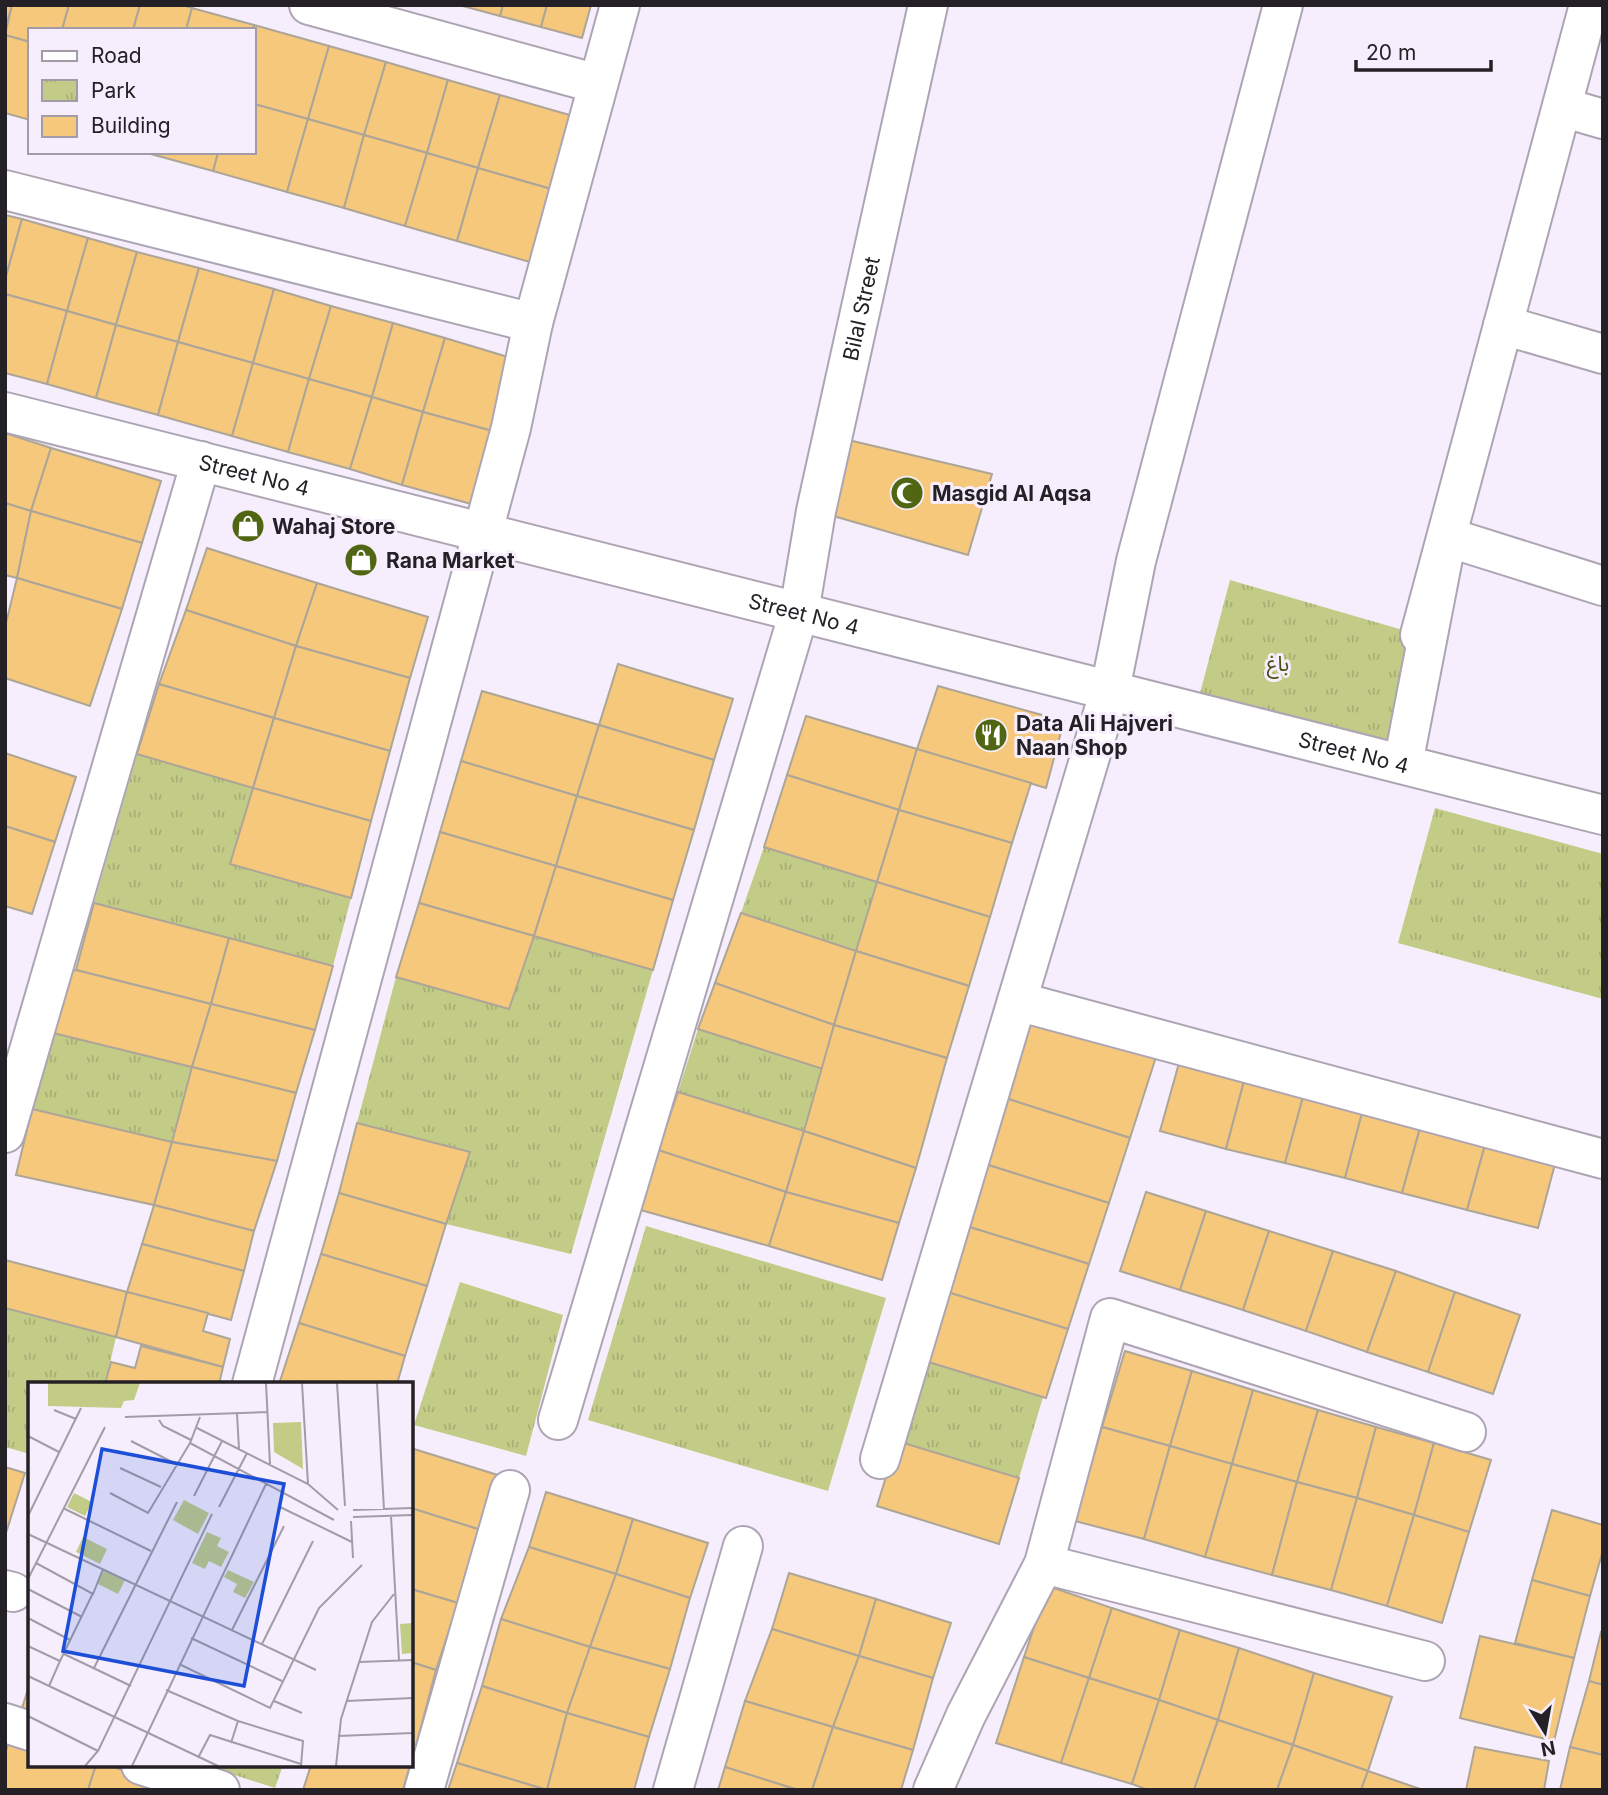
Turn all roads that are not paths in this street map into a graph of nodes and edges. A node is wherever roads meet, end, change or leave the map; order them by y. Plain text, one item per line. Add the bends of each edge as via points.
1 (309, 5) edge
2 (620, 5) edge
3 (928, 5) edge
4 (1283, 5) edge
5 (1589, 5) edge
6 (598, 84) junction
7 (1562, 107) junction
8 (1603, 119) edge
9 (5, 190) edge
10 (533, 323) junction
11 (1503, 325) junction
12 (1603, 354) edge
13 (5, 412) edge
14 (201, 461) junction
15 (482, 532) junction
16 (1447, 537) junction
17 (1603, 586) edge
18 (799, 612) junction
19 (1420, 635) dead end
20 (1110, 691) junction
21 (1404, 764) junction
22 (1603, 815) edge
23 (1017, 1002) junction
24 (5, 1133) edge
25 (1603, 1159) edge
26 (253, 1382) edge
27 (558, 1420) dead end
28 (1466, 1432) dead end
29 (880, 1459) dead end
30 (510, 1490) dead end
31 (743, 1546) dead end
32 (1044, 1564) junction
33 (1425, 1661) dead end
34 (5, 1723) edge
35 (28, 1730) edge
36 (149, 1767) edge
37 (942, 1788) edge
38 (220, 1790) edge
39 (424, 1790) edge
40 (673, 1790) edge

1 - 6 street
2 - 6 street
3 - 18 street, Bilal Street via 816,511
4 - 20 street via 1136,561
5 - 7 street
6 - 10 street
7 - 8 street
7 - 11 street
9 - 10 street
10 - 15 street via 511,428
11 - 12 street
11 - 16 street
13 - 14 street, Street No 4
14 - 15 street, Street No 4
14 - 24 street
15 - 18 street, Street No 4
15 - 26 street
16 - 17 street
16 - 19 street
16 - 21 street
18 - 20 street, Street No 4
18 - 27 street, Bilal Street
20 - 21 street, Street No 4
20 - 23 street
21 - 22 street, Street No 4
23 - 25 street
23 - 29 street
28 - 32 street via 1110,1318
30 - 39 street
31 - 40 street
32 - 33 street
32 - 37 street via 966,1715
34 - 35 street
36 - 38 street

